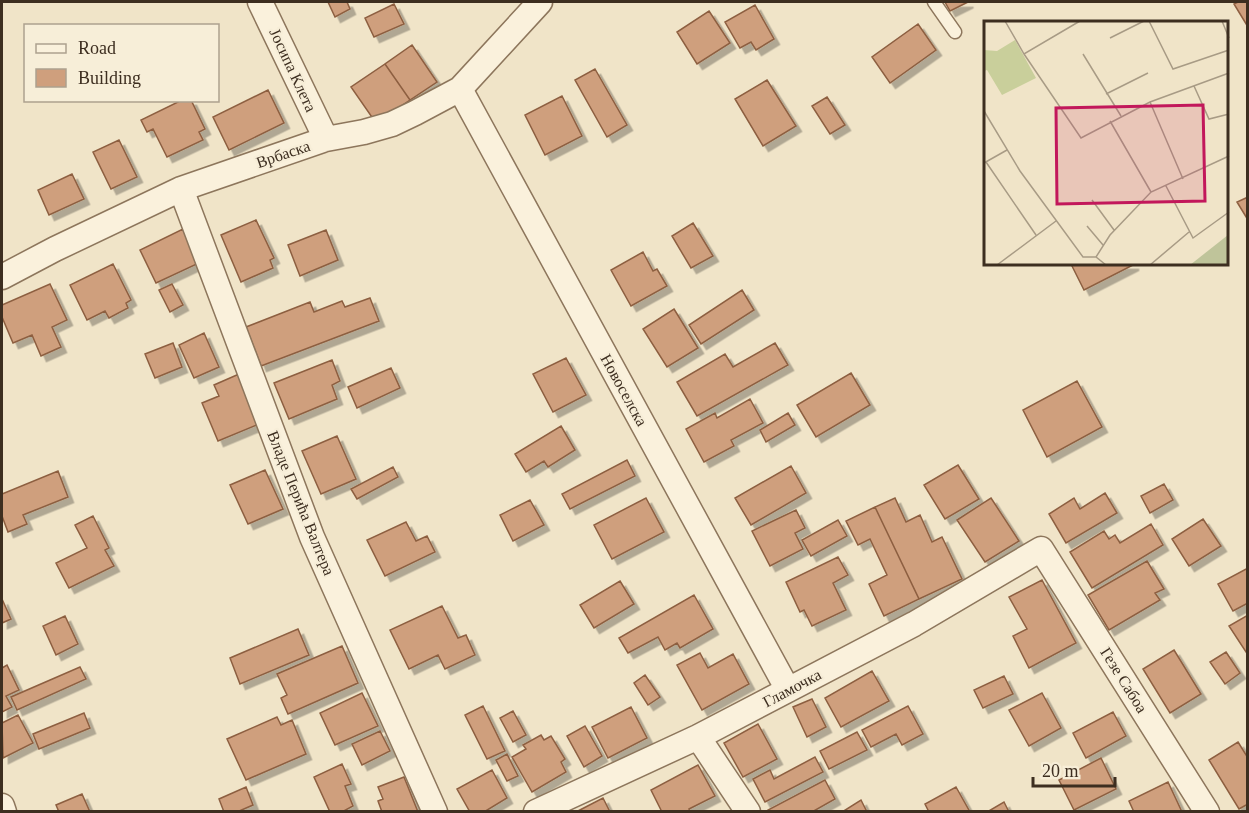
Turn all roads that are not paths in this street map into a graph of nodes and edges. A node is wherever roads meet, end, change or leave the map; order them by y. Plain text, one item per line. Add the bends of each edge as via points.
1 (260, 2) edge
2 (540, 2) edge
3 (934, 2) edge
4 (955, 32) dead end
5 (460, 89) junction
6 (326, 139) junction
7 (181, 189) junction
8 (2, 277) edge
9 (1041, 549) joint
10 (788, 690) junction
11 (698, 737) junction
12 (2, 806) edge
13 (4, 812) edge
14 (435, 812) edge
15 (536, 812) edge
16 (748, 812) edge
17 (1207, 812) edge

1 - 6 street, Јосипа Клета
2 - 5 street, Врбаска
3 - 4 lane
5 - 6 street, Врбаска via 392,124
5 - 10 street, Новоселска
6 - 7 street, Врбаска
7 - 8 street, Врбаска
7 - 14 street, Владе Перића Валтера via 312,537
9 - 10 street, Гламочка via 914,624
9 - 17 street, Гезе Сабоа
10 - 11 street, Гламочка
11 - 15 street, Гламочка
11 - 16 street
12 - 13 street

